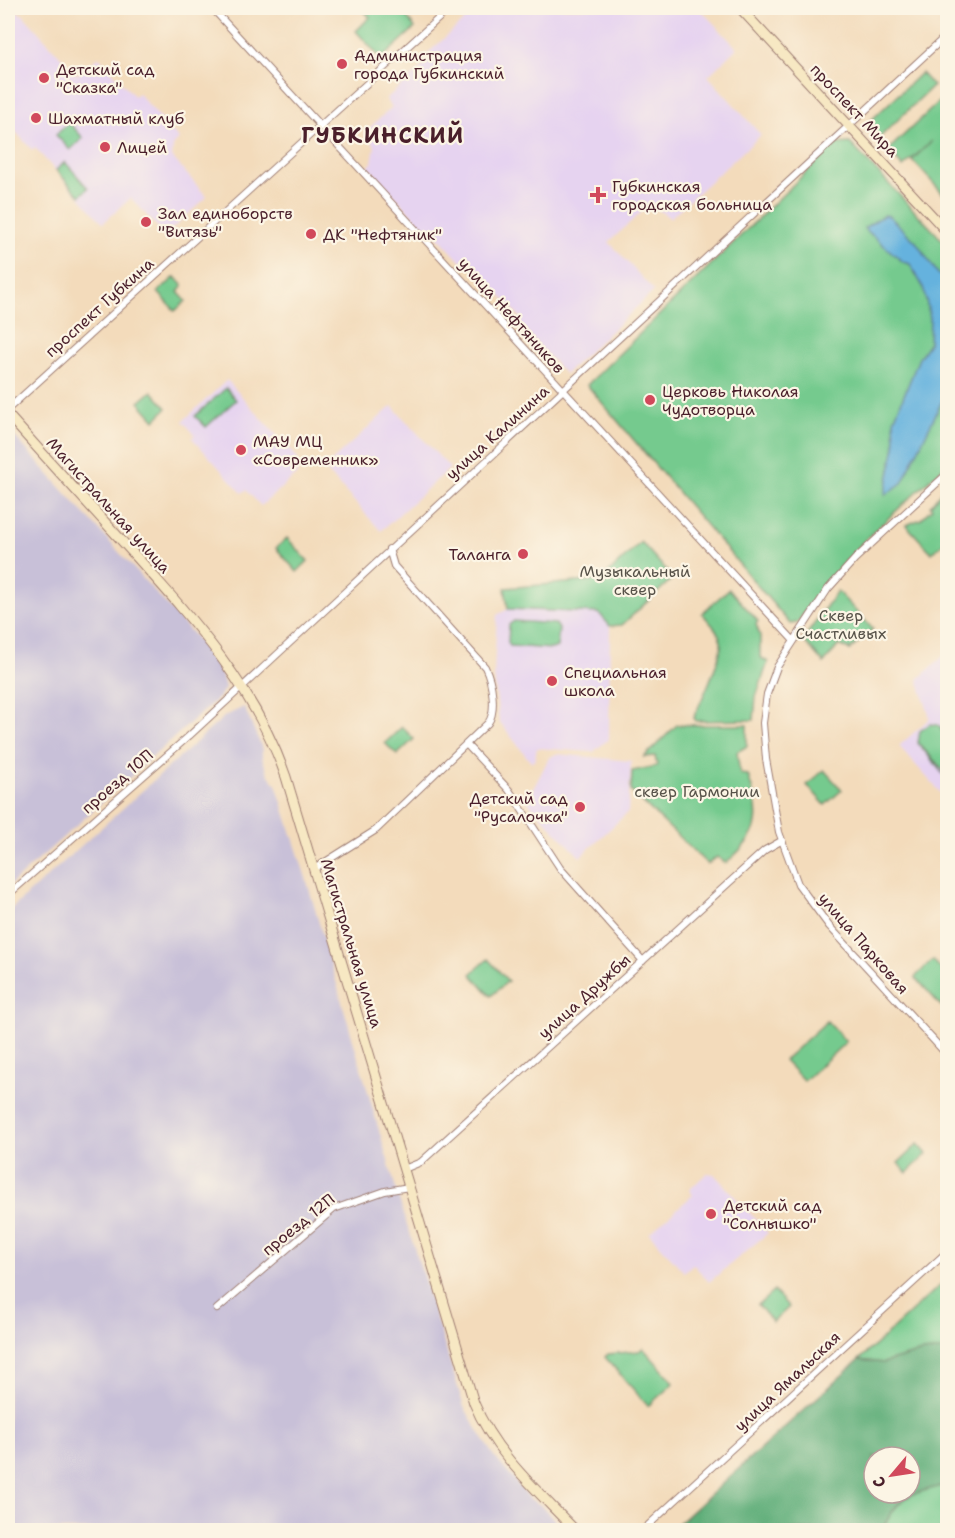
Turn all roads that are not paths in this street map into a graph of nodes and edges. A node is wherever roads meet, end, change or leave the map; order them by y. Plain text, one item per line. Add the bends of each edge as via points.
1 (212, 8) edge
2 (450, 8) edge
3 (740, 8) edge
4 (948, 34) edge
5 (320, 125) junction
6 (848, 125) junction
7 (948, 233) edge
8 (563, 391) junction
9 (8, 409) edge
10 (8, 415) edge
11 (948, 473) edge
12 (389, 549) junction
13 (793, 640) junction
14 (243, 686) junction
15 (466, 744) junction
16 (781, 841) junction
17 (314, 869) junction
18 (8, 895) edge
19 (643, 961) junction
20 (948, 1056) edge
21 (404, 1169) junction
22 (409, 1187) junction
23 (948, 1251) edge
24 (217, 1309) dead end
25 (575, 1530) edge
26 (643, 1530) edge

1 - 5 street, улица Нефтяников
2 - 5 street, проспект Губкина
3 - 6 main road, проспект Мира
4 - 6 street, улица Калинина
5 - 8 street, улица Нефтяников
5 - 9 street, проспект Губкина
6 - 7 main road, проспект Мира
6 - 8 street, улица Калинина
8 - 12 street, улица Калинина
8 - 13 street, улица Нефтяников
10 - 14 main road, Магистральная улица via 190,617
11 - 13 street, улица Парковая via 834,581
12 - 14 street, улица Калинина
12 - 15 street via 394,566 488,672 493,714
13 - 16 street, улица Парковая via 773,676 764,714 766,759
14 - 17 main road, Магистральная улица via 278,754
14 - 18 street, проезд 10П
15 - 17 street via 370,835
15 - 19 street via 514,797 560,868
16 - 19 street, улица Дружбы via 765,850
16 - 20 street, улица Парковая via 809,902
17 - 21 main road, Магистральная улица
19 - 21 street, улица Дружбы via 421,1162
21 - 22 main road, Магистральная улица
22 - 24 street, проезд 12П via 334,1209
22 - 25 main road, Магистральная улица via 480,1418 501,1450
23 - 26 street, улица Ямальская

